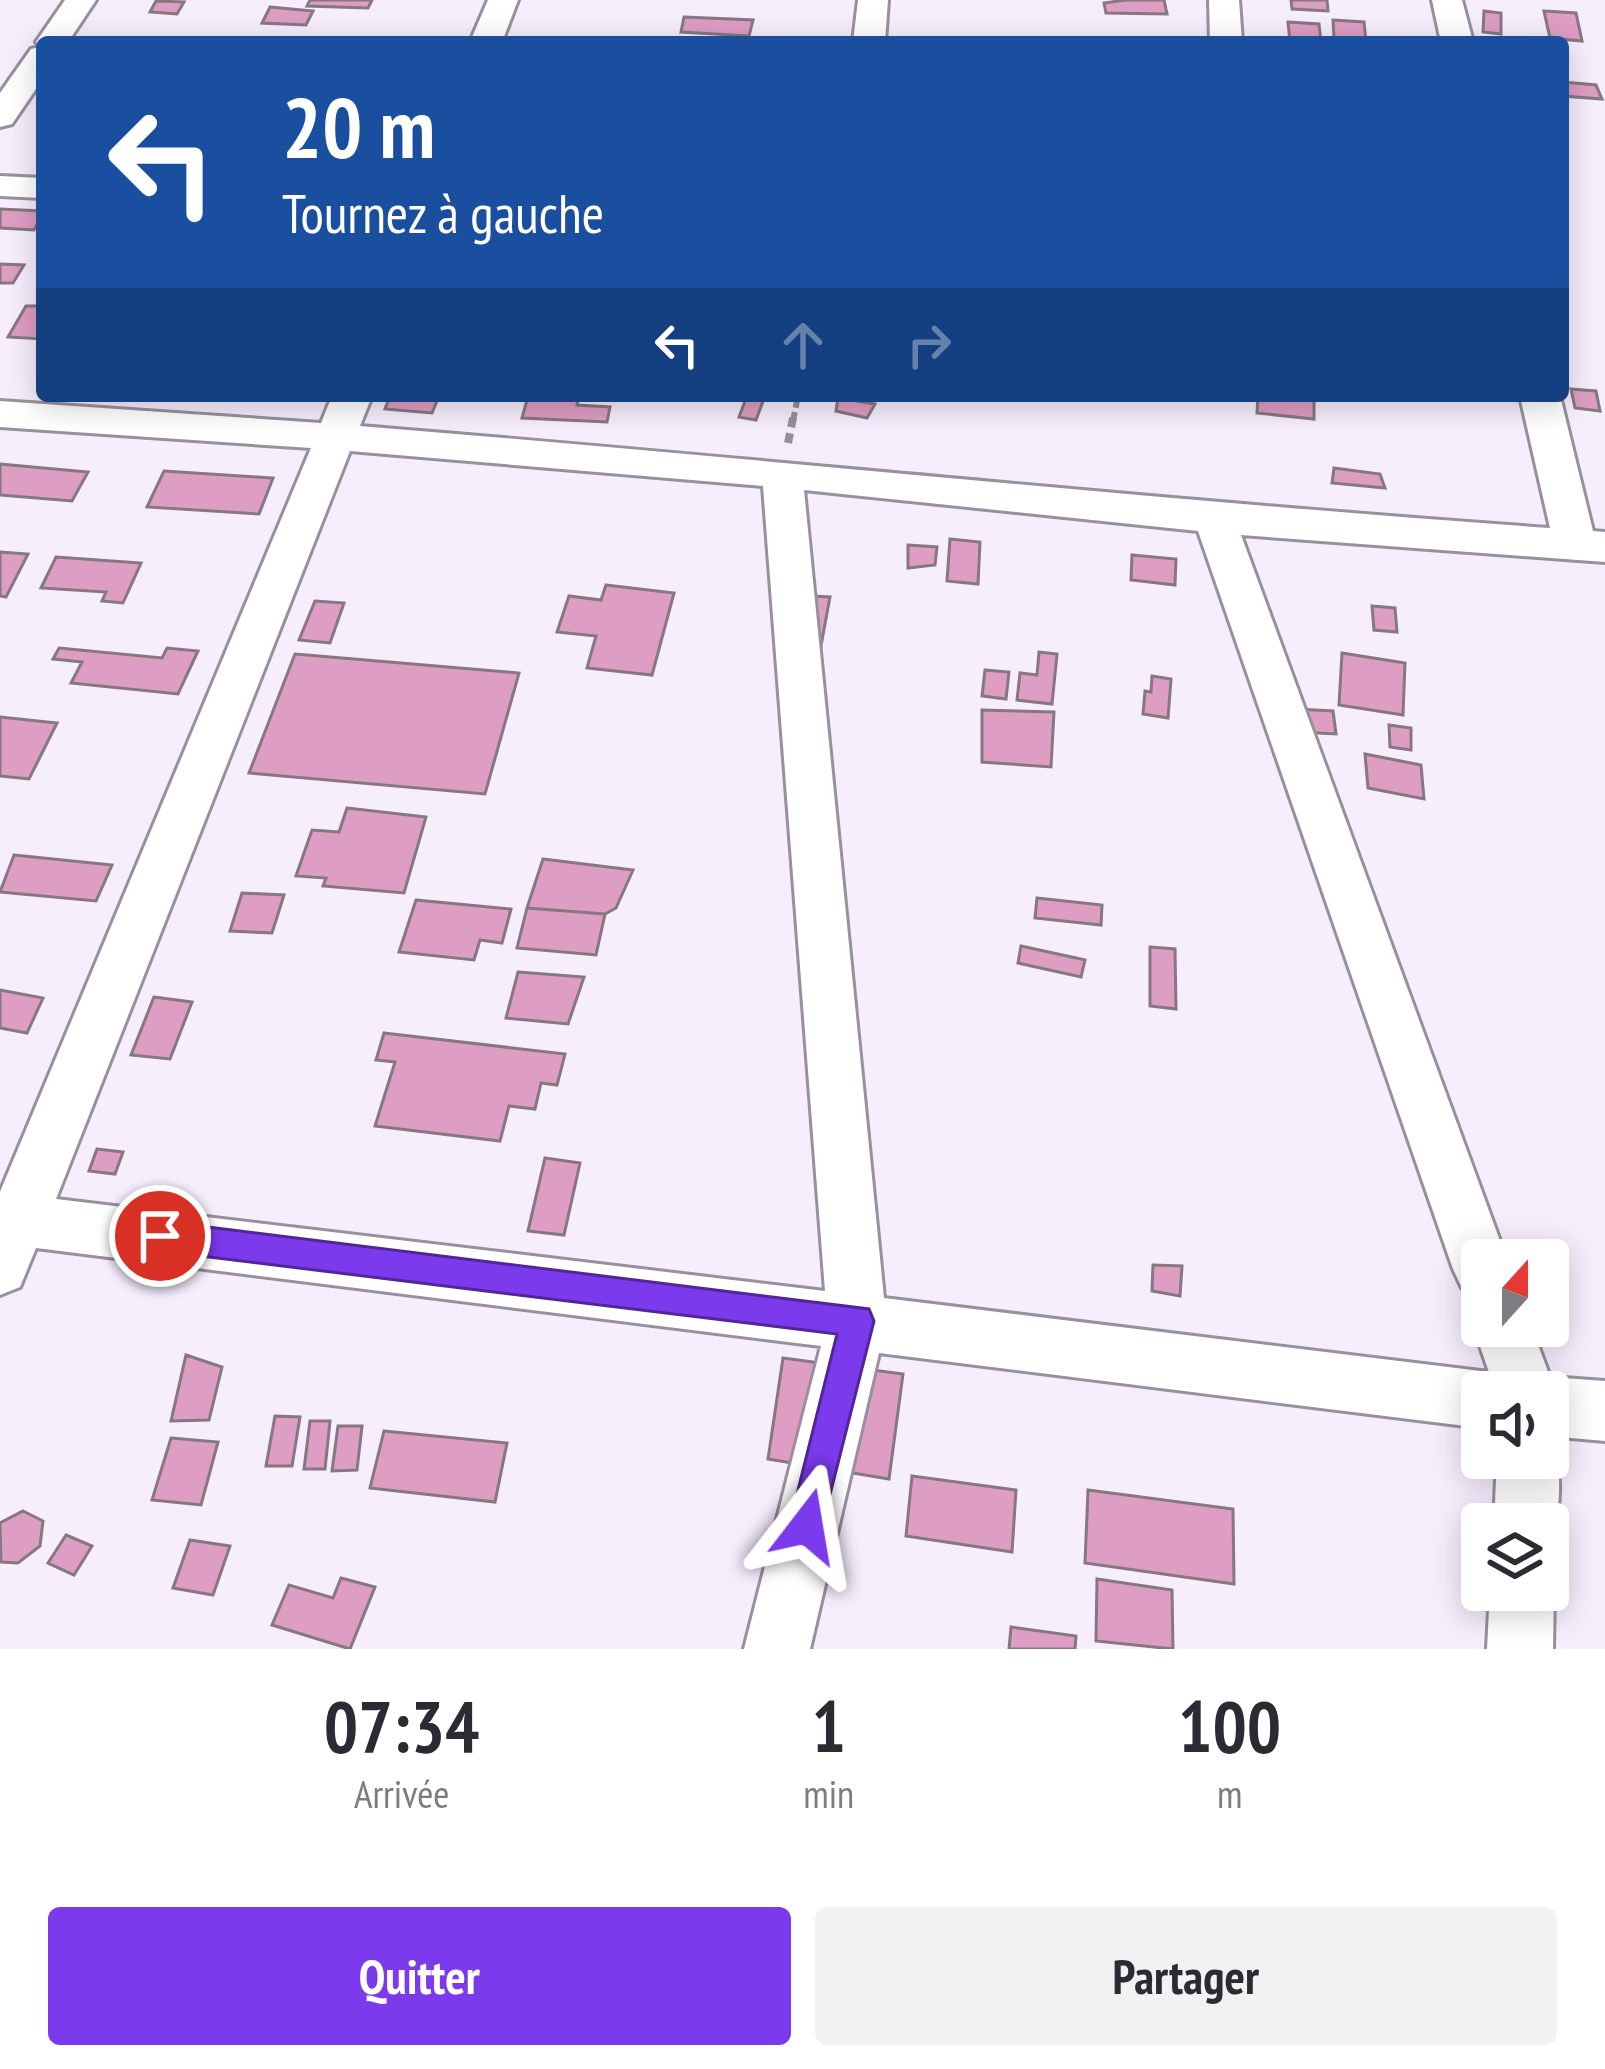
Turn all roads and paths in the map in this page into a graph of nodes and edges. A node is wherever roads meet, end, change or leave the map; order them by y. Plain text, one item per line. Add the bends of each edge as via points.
1 (81, 0) edge
2 (503, 0) edge
3 (873, 0) edge
4 (1224, 0) edge
5 (1447, 0) edge
6 (56, 36) edge
7 (488, 36) edge
8 (870, 36) edge
9 (1226, 36) edge
10 (1455, 36) edge
11 (36, 65) edge
12 (0, 117) edge
13 (0, 187) edge
14 (36, 188) edge
15 (797, 402) edge
16 (1542, 402) edge
17 (0, 414) edge
18 (345, 417) edge
19 (782, 474) junction
20 (1214, 519) junction
21 (1590, 546) edge
22 (7, 1235) edge
23 (1471, 1239) edge
24 (857, 1321) junction
25 (1461, 1396) edge
26 (1569, 1408) edge
27 (1605, 1411) edge
28 (1521, 1611) edge
29 (776, 1649) edge
30 (1520, 1649) edge

1 - 6 street
2 - 7 street
3 - 8 street
4 - 9 street
5 - 10 street
11 - 12 street
13 - 14 street
15 - 19 path
16 - 21 street
17 - 18 street
18 - 19 street
18 - 22 street
19 - 20 street
19 - 24 street
20 - 21 street
20 - 23 street
22 - 24 street
24 - 25 street
24 - 29 street
26 - 27 street
28 - 30 street

